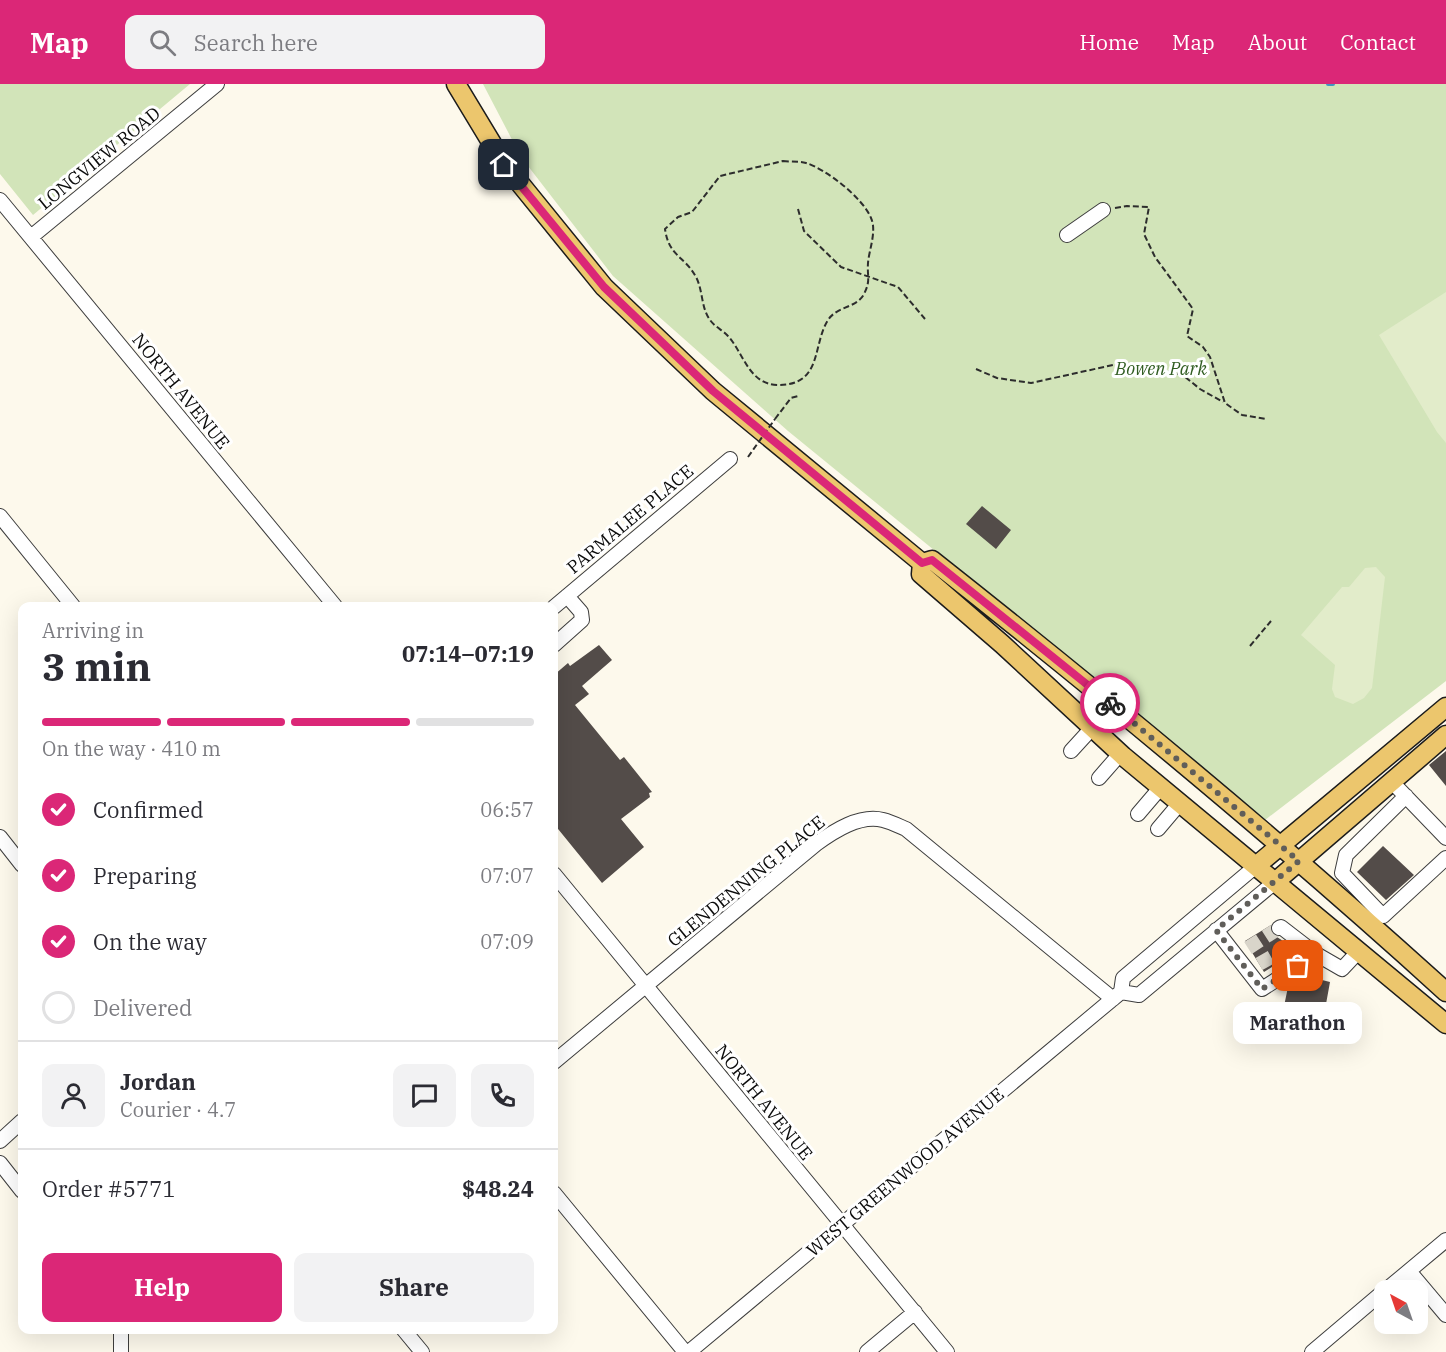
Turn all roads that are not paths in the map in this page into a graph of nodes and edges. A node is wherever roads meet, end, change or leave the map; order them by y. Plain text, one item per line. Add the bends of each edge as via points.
1 (217, 84) edge
2 (456, 84) edge
3 (0, 200) edge
4 (1103, 210) road end
5 (1067, 235) dead end
6 (31, 237) junction
7 (730, 459) dead end
8 (0, 516) edge
9 (922, 563) junction
10 (567, 596) junction
11 (70, 602) edge
12 (332, 602) edge
13 (558, 604) edge
14 (558, 641) edge
15 (1446, 707) edge
16 (1092, 728) junction
17 (1446, 735) edge
18 (1071, 751) dead end
19 (1120, 754) junction
20 (1099, 778) dead end
21 (1392, 782) junction
22 (1161, 787) junction
23 (1406, 796) junction
24 (1180, 803) junction
25 (1138, 814) dead end
26 (1349, 820) junction
27 (1158, 829) dead end
28 (1365, 836) junction
29 (0, 837) edge
30 (1446, 838) edge
31 (1281, 845) junction
32 (1446, 858) edge
33 (18, 860) edge
34 (1299, 861) junction
35 (1256, 866) junction
36 (558, 879) edge
37 (1275, 882) junction
38 (1359, 903) junction
39 (1279, 928) dead end
40 (1216, 930) junction
41 (1358, 952) junction
42 (1316, 954) junction
43 (645, 986) junction
44 (1446, 992) edge
45 (1117, 995) junction
46 (1446, 1024) edge
47 (558, 1059) edge
48 (18, 1124) edge
49 (0, 1140) edge
50 (0, 1163) edge
51 (18, 1186) edge
52 (558, 1198) edge
53 (842, 1225) junction
54 (1446, 1240) edge
55 (1409, 1271) junction
56 (1398, 1280) edge
57 (1374, 1300) edge
58 (915, 1312) junction
59 (1446, 1315) edge
60 (121, 1334) edge
61 (407, 1334) edge
62 (121, 1352) edge
63 (422, 1352) edge
64 (687, 1352) edge
65 (867, 1352) edge
66 (947, 1352) edge
67 (1312, 1352) edge

1 - 6 street, LONGVIEW ROAD
2 - 9 main road via 504,165 604,287 713,391
3 - 6 street, NORTH AVENUE
4 - 5 street
6 - 12 street, NORTH AVENUE
7 - 10 street, PARMALEE PLACE
8 - 11 street
9 - 16 main road via 921,574
9 - 31 main road via 932,560
10 - 13 street, PARMALEE PLACE
10 - 14 street via 581,612 582,620
15 - 31 main road
16 - 18 street
16 - 19 main road
17 - 21 main road
19 - 20 street
19 - 22 main road
21 - 23 street
21 - 26 main road
22 - 24 main road
22 - 25 street
23 - 28 street
23 - 30 street
24 - 27 street
24 - 35 main road
26 - 28 street
26 - 34 main road
28 - 38 street via 1346,855 1342,873
29 - 33 street
31 - 34 main road
31 - 35 main road
32 - 38 street via 1383,916
34 - 37 main road
34 - 38 main road
35 - 37 main road
35 - 45 street, WEST GREENWOOD AVENUE via 1123,978
36 - 43 street, NORTH AVENUE
37 - 40 street
37 - 41 main road
38 - 44 main road
39 - 42 street via 1295,943
40 - 42 street via 1243,952 1262,989
40 - 45 street via 1139,995
41 - 42 street via 1342,969
41 - 46 main road
43 - 45 street, GLENDENNING PLACE via 837,829 882,819 906,829
43 - 47 street, GLENDENNING PLACE
43 - 53 street, NORTH AVENUE
45 - 53 street, WEST GREENWOOD AVENUE
48 - 49 street
50 - 51 street
52 - 64 street
53 - 58 street, NORTH AVENUE
53 - 64 street, WEST GREENWOOD AVENUE
54 - 55 street
55 - 56 street
55 - 59 street
57 - 67 street
58 - 65 street
58 - 66 street, NORTH AVENUE
60 - 62 street
61 - 63 street

